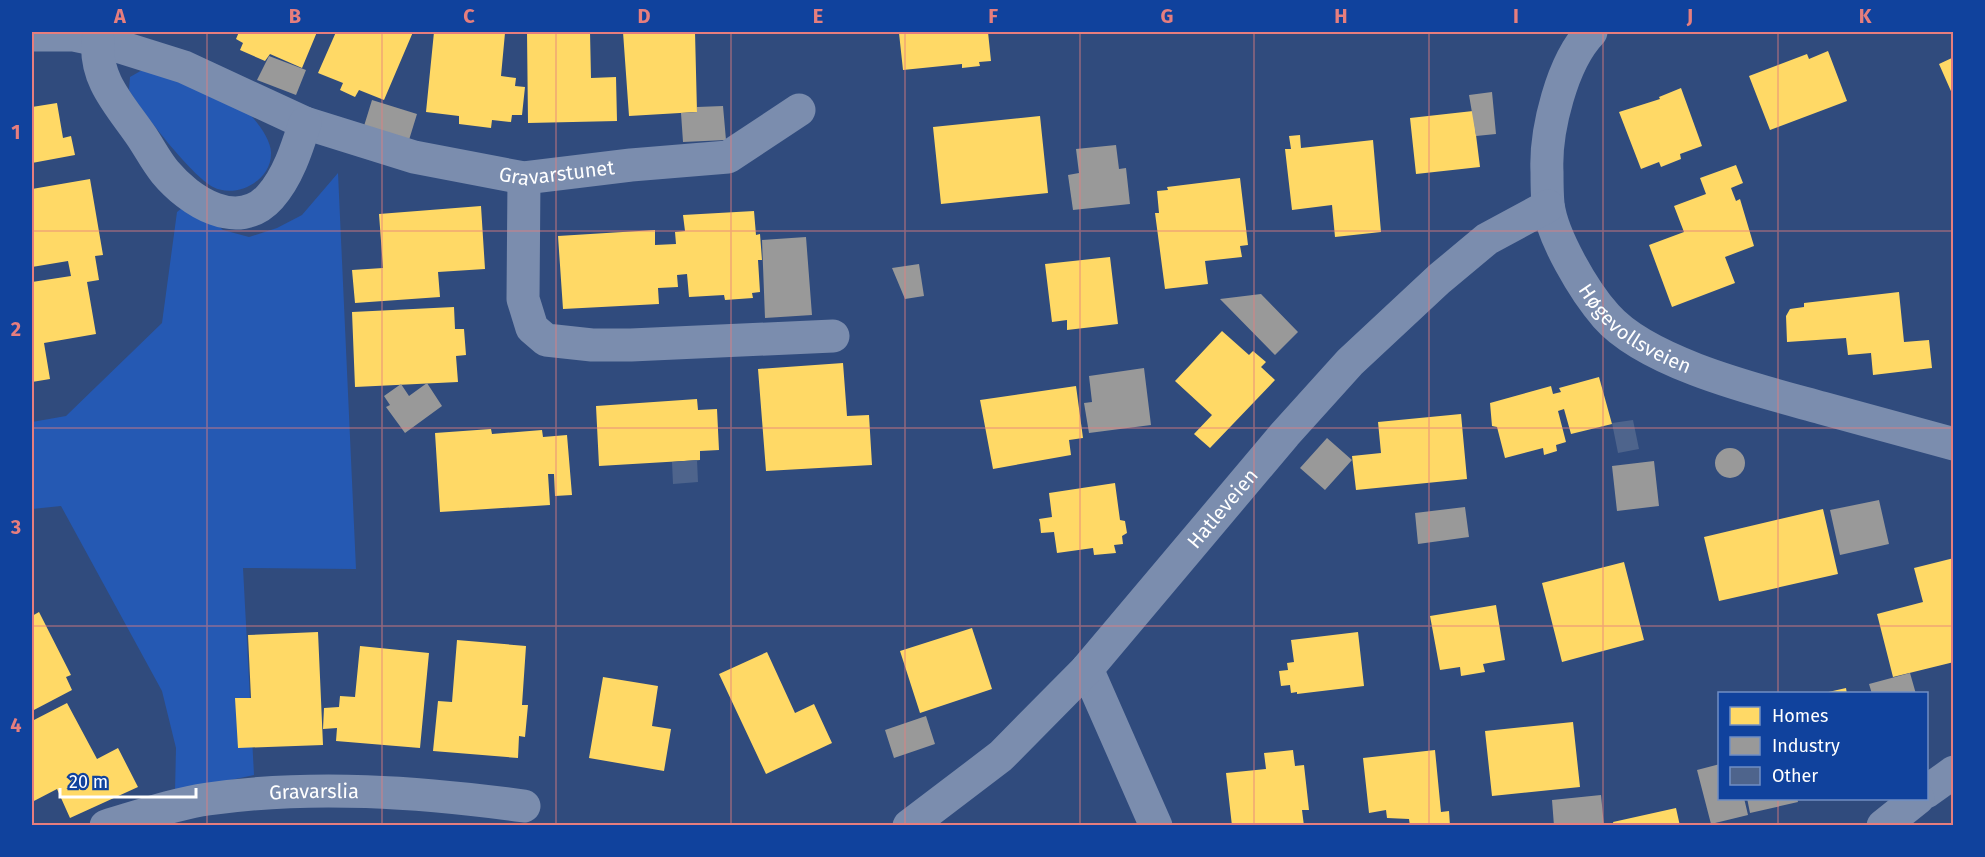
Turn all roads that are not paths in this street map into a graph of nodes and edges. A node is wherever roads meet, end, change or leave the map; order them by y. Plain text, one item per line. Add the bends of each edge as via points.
1 (1591, 32) edge
2 (32, 35) edge
3 (98, 40) junction
4 (799, 110) dead end
5 (305, 123) junction
6 (524, 178) junction
7 (1548, 206) junction
8 (833, 336) dead end
9 (1953, 444) edge
10 (1087, 669) junction
11 (1953, 772) edge
12 (1928, 791) edge
13 (1915, 800) edge
14 (524, 806) dead end
15 (106, 825) edge
16 (909, 825) edge
17 (1156, 825) edge
18 (1882, 825) edge

1 - 7 street, Høgevollsveien via 1562,81 1546,147
2 - 3 street, Gravarstunet via 74,35
3 - 5 street, Gravarstunet via 184,67
3 - 5 street via 96,60 110,92 165,172 187,195 201,203 239,214 258,208 271,197 284,175
4 - 6 street, Gravarstunet via 728,157
5 - 6 street, Gravarstunet via 414,157
6 - 8 street via 523,299 532,328 546,340 631,345
7 - 9 street, Høgevollsveien via 1579,279 1607,317 1639,342 1688,367 1758,390
7 - 10 street, Hatleveien via 1487,239 1350,362
10 - 16 street, Hatleveien via 1001,756
10 - 17 street
11 - 12 street
13 - 18 street
14 - 15 street, Gravarslia via 394,794 296,792 207,799

